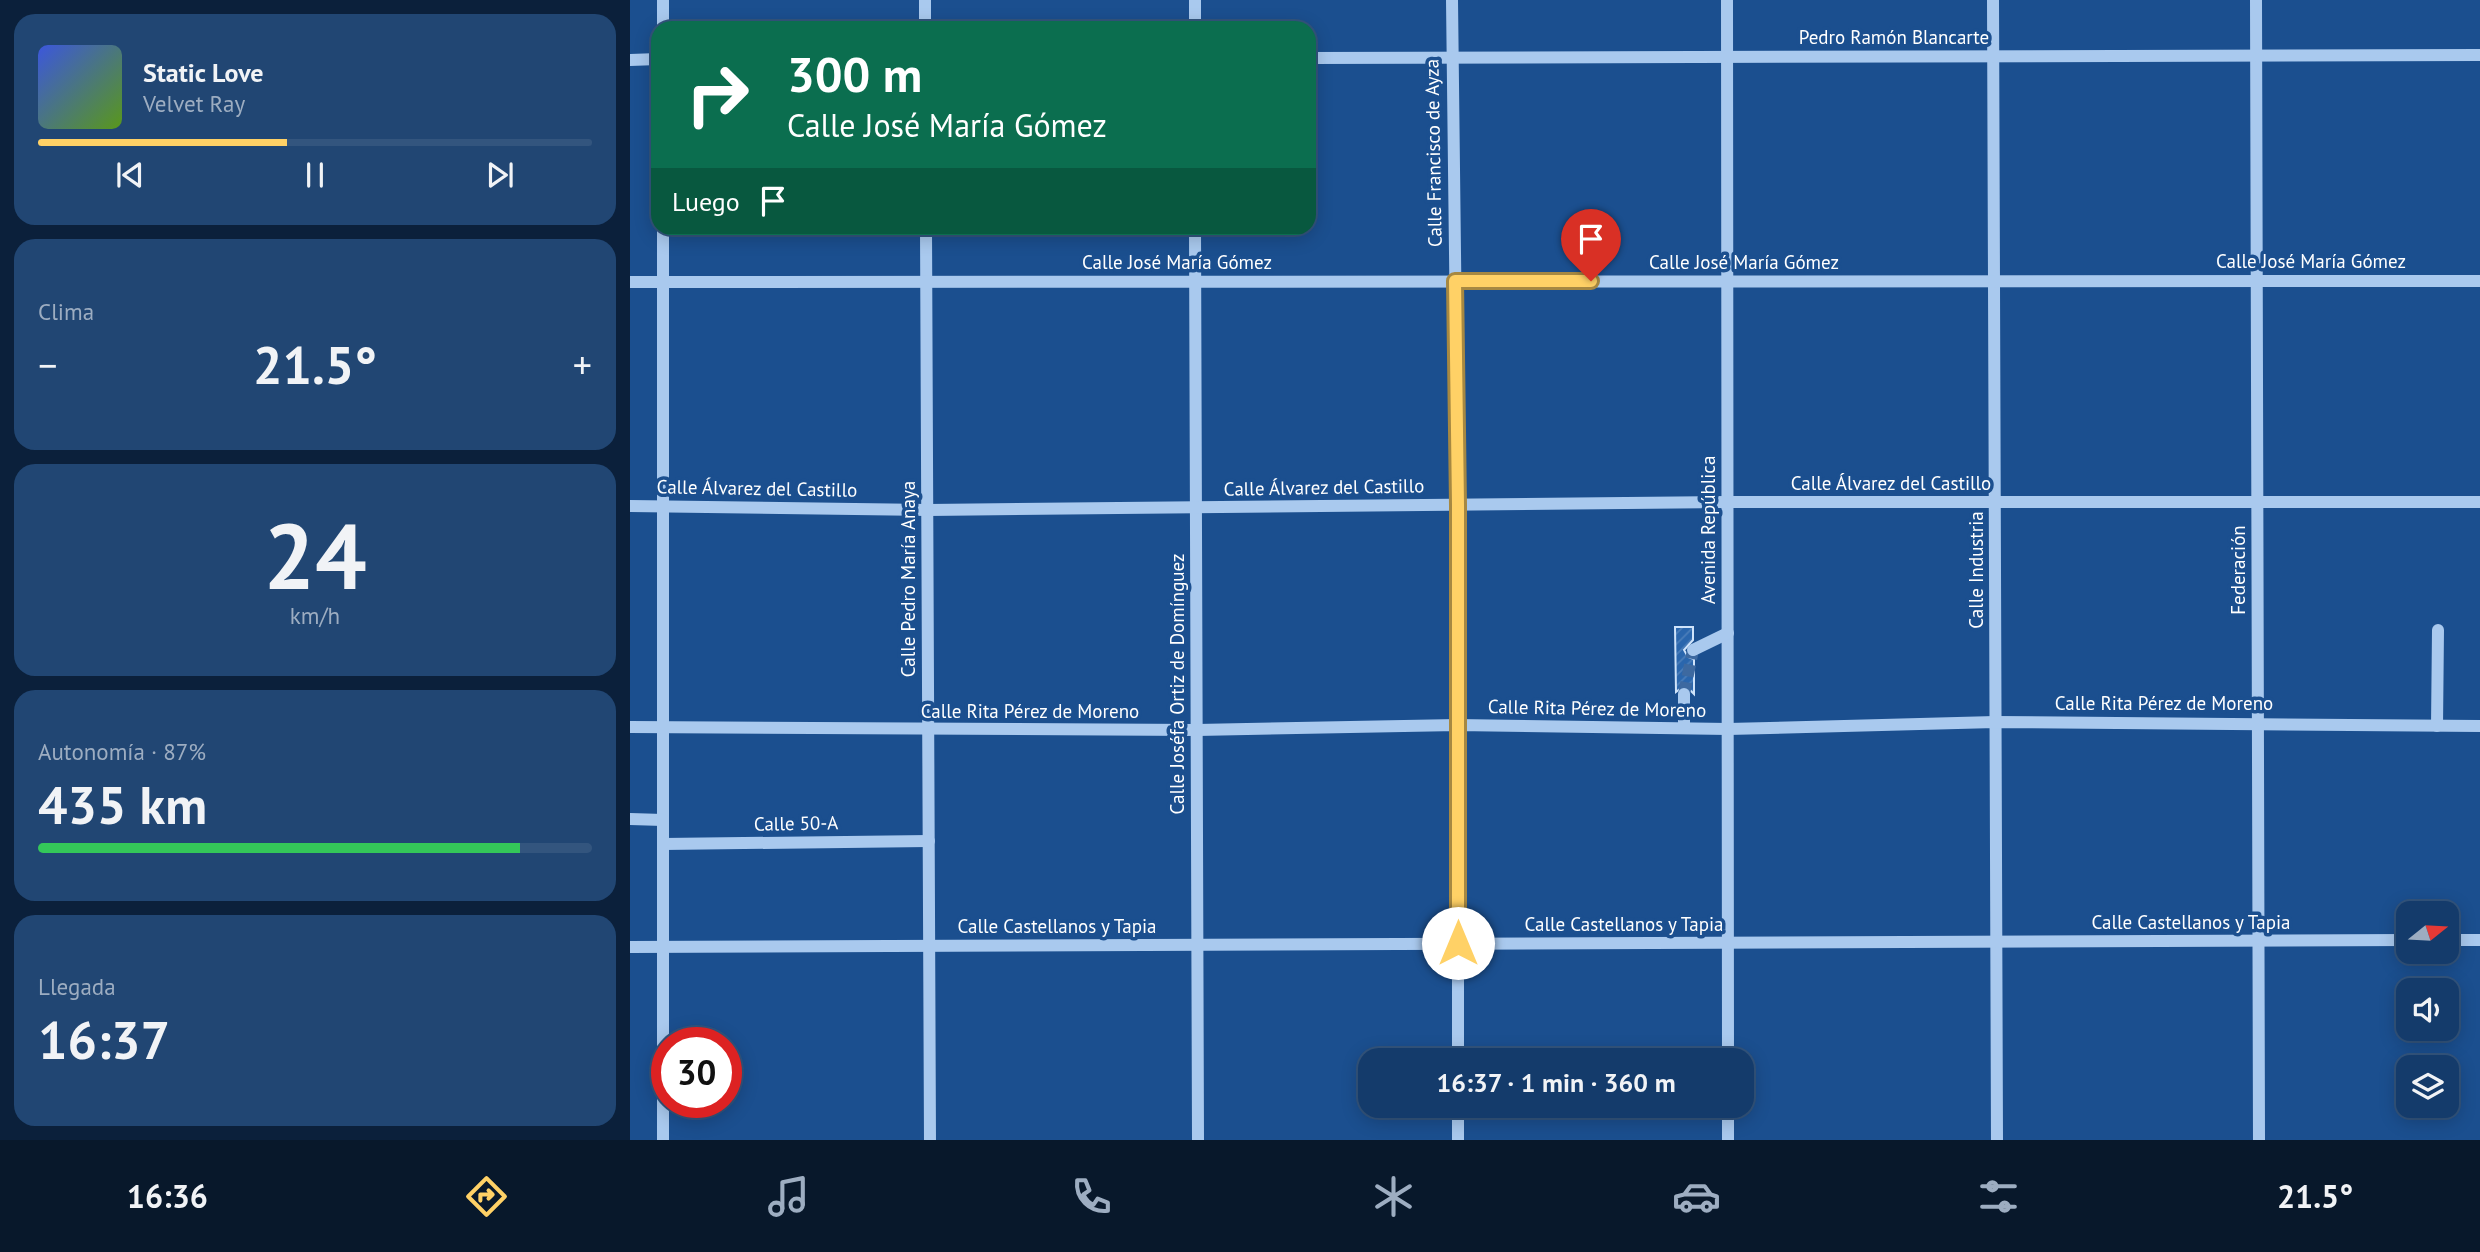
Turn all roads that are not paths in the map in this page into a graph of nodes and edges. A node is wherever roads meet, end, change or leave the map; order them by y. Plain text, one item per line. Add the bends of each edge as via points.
1 (663, 0) edge
2 (925, 0) edge
3 (1195, 0) edge
4 (1452, 0) edge
5 (1727, 0) edge
6 (1993, 0) edge
7 (2256, 0) edge
8 (663, 21) edge
9 (925, 21) edge
10 (1195, 21) edge
11 (2480, 55) edge
12 (1993, 56) junction
13 (2256, 56) junction
14 (1451, 57) junction
15 (1727, 57) junction
16 (1316, 58) edge
17 (651, 59) edge
18 (630, 60) edge
19 (663, 235) edge
20 (926, 235) edge
21 (1195, 235) edge
22 (2256, 280) junction
23 (926, 281) junction
24 (1195, 281) junction
25 (1455, 281) junction
26 (1727, 281) junction
27 (1994, 281) junction
28 (2480, 281) edge
29 (630, 282) edge
30 (663, 282) junction
31 (1727, 502) junction
32 (1995, 502) junction
33 (2480, 502) edge
34 (2257, 503) junction
35 (663, 505) junction
36 (1458, 505) junction
37 (630, 506) edge
38 (1196, 509) junction
39 (928, 510) junction
40 (2438, 630) dead end
41 (1728, 633) junction
42 (1693, 650) dead end
43 (1684, 694) tunnel mouth
44 (1995, 722) junction
45 (2258, 723) junction
46 (1457, 725) junction
47 (663, 726) junction
48 (2437, 726) junction
49 (2480, 726) edge
50 (630, 727) edge
51 (1684, 728) junction
52 (1728, 729) junction
53 (928, 730) junction
54 (1197, 730) junction
55 (630, 819) edge
56 (663, 820) junction
57 (929, 841) junction
58 (663, 844) junction
59 (2396, 940) edge
60 (2459, 940) edge
61 (2480, 940) edge
62 (2259, 941) junction
63 (1996, 942) junction
64 (1458, 943) junction
65 (1728, 943) junction
66 (1197, 944) junction
67 (929, 945) junction
68 (663, 946) junction
69 (630, 947) edge
70 (1458, 1048) edge
71 (1728, 1048) edge
72 (1458, 1118) edge
73 (1728, 1118) edge
74 (663, 1140) edge
75 (930, 1140) edge
76 (1198, 1140) edge
77 (1458, 1140) edge
78 (1728, 1140) edge
79 (1997, 1140) edge
80 (2259, 1140) edge

1 - 8 street
2 - 9 street
3 - 10 street
4 - 14 street, Calle Francisco de Ayza
5 - 15 street, Avenida República
6 - 12 street, Calle Industria
7 - 13 street, Federación
11 - 13 street, Pedro Ramón Blancarte
12 - 13 street, Pedro Ramón Blancarte
12 - 15 street, Pedro Ramón Blancarte
12 - 27 street, Calle Industria
13 - 22 street, Federación
14 - 15 street, Pedro Ramón Blancarte
14 - 16 street, Pedro Ramón Blancarte
14 - 25 street, Calle Francisco de Ayza
15 - 26 street, Avenida República
17 - 18 street
19 - 30 street
20 - 23 street, Calle Pedro María Anaya
21 - 24 street, Calle Joséfa Ortiz de Domínguez
22 - 27 street, Calle José María Gómez
22 - 28 street, Calle José María Gómez
22 - 34 street, Federación
23 - 24 street, Calle José María Gómez
23 - 30 street, Calle José María Gómez
23 - 39 street, Calle Pedro María Anaya
24 - 25 street, Calle José María Gómez
24 - 38 street, Calle Joséfa Ortiz de Domínguez
25 - 26 street, Calle José María Gómez
25 - 36 street, Calle Francisco de Ayza
26 - 27 street, Calle José María Gómez
26 - 31 street, Avenida República
27 - 32 street, Calle Industria
29 - 30 street, Calle José María Gómez
30 - 35 street
31 - 32 street, Calle Álvarez del Castillo
31 - 36 street, Calle Álvarez del Castillo
31 - 41 street, Avenida República
32 - 34 street, Calle Álvarez del Castillo
32 - 44 street, Calle Industria
33 - 34 street, Calle Álvarez del Castillo
34 - 45 street, Federación
35 - 37 street, Calle Álvarez del Castillo
35 - 39 street, Calle Álvarez del Castillo
35 - 47 street
36 - 38 street, Calle Álvarez del Castillo
36 - 46 street, Calle Francisco de Ayza
38 - 39 street, Calle Álvarez del Castillo
38 - 54 street, Calle Joséfa Ortiz de Domínguez
39 - 53 street, Calle Pedro María Anaya
40 - 48 street
41 - 42 street
41 - 52 street, Avenida República
43 - 51 street
44 - 45 street, Calle Rita Pérez de Moreno
44 - 52 street, Calle Rita Pérez de Moreno
44 - 63 street, Calle Industria
45 - 48 street, Calle Rita Pérez de Moreno
45 - 62 street, Federación
46 - 51 street, Calle Rita Pérez de Moreno
46 - 54 street, Calle Rita Pérez de Moreno
46 - 64 street, Calle Francisco de Ayza
47 - 50 street, Calle Rita Pérez de Moreno
47 - 53 street, Calle Rita Pérez de Moreno
47 - 56 street
48 - 49 street, Calle Rita Pérez de Moreno
51 - 52 street, Calle Rita Pérez de Moreno
52 - 65 street, Avenida República
53 - 54 street, Calle Rita Pérez de Moreno
53 - 57 street, Calle Pedro María Anaya
54 - 66 street, Calle Joséfa Ortiz de Domínguez
55 - 56 street
56 - 58 street
57 - 58 street, Calle 50-A
57 - 67 street, Calle Pedro María Anaya
58 - 68 street
59 - 62 street, Calle Castellanos y Tapia
60 - 61 street
62 - 63 street, Calle Castellanos y Tapia
62 - 80 street, Federación
63 - 65 street, Calle Castellanos y Tapia
63 - 79 street, Calle Industria
64 - 65 street, Calle Castellanos y Tapia
64 - 66 street, Calle Castellanos y Tapia
64 - 70 street, Calle Francisco de Ayza
65 - 71 street, Avenida República
66 - 67 street, Calle Castellanos y Tapia
66 - 76 street, Calle Joséfa Ortiz de Domínguez
67 - 68 street, Calle Castellanos y Tapia
67 - 75 street, Calle Pedro María Anaya
68 - 69 street, Calle Castellanos y Tapia
68 - 74 street
72 - 77 street
73 - 78 street

